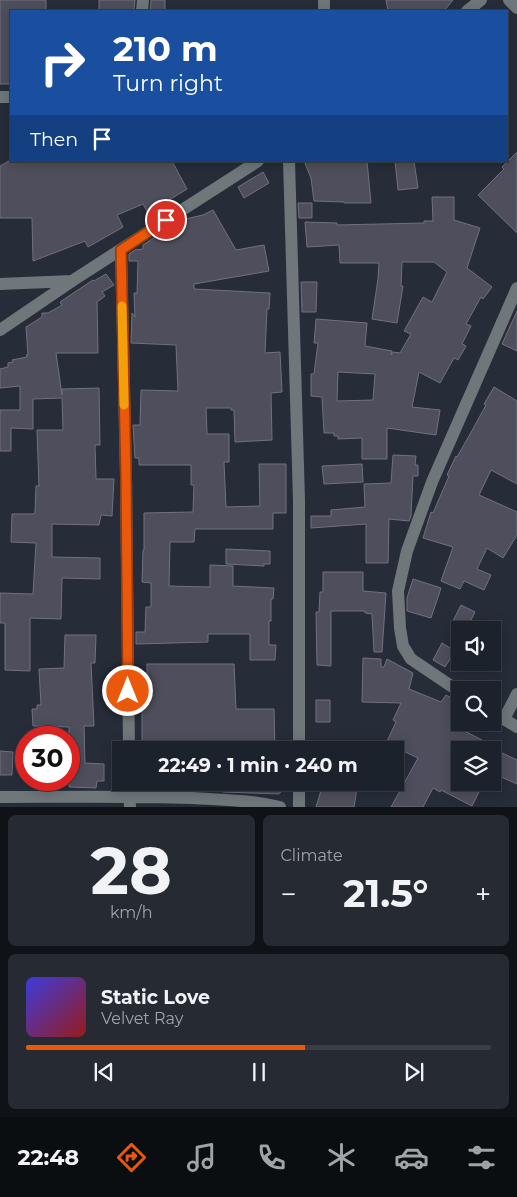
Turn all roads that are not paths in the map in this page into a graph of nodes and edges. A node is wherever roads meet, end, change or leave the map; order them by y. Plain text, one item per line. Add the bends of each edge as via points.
1 (481, 0) edge
2 (509, 0) edge
3 (517, 8) edge
4 (468, 10) edge
5 (256, 162) edge
6 (289, 162) edge
7 (121, 250) junction
8 (72, 281) junction
9 (0, 284) edge
10 (517, 288) edge
11 (0, 330) edge
12 (451, 686) edge
13 (517, 694) edge
14 (501, 717) edge
15 (504, 719) junction
16 (517, 727) edge
17 (129, 741) edge
18 (299, 741) edge
19 (299, 791) edge
20 (0, 797) edge
21 (130, 802) edge
22 (280, 807) edge
23 (299, 807) edge

1 - 4 street
2 - 3 street
5 - 7 street
6 - 18 street via 300,500
7 - 8 street
7 - 17 street
8 - 9 street
8 - 11 street
10 - 12 street via 429,491 407,551 398,591 403,646 410,659
13 - 15 street
14 - 15 street
15 - 16 street
19 - 23 street
20 - 21 street
21 - 22 street via 230,800

